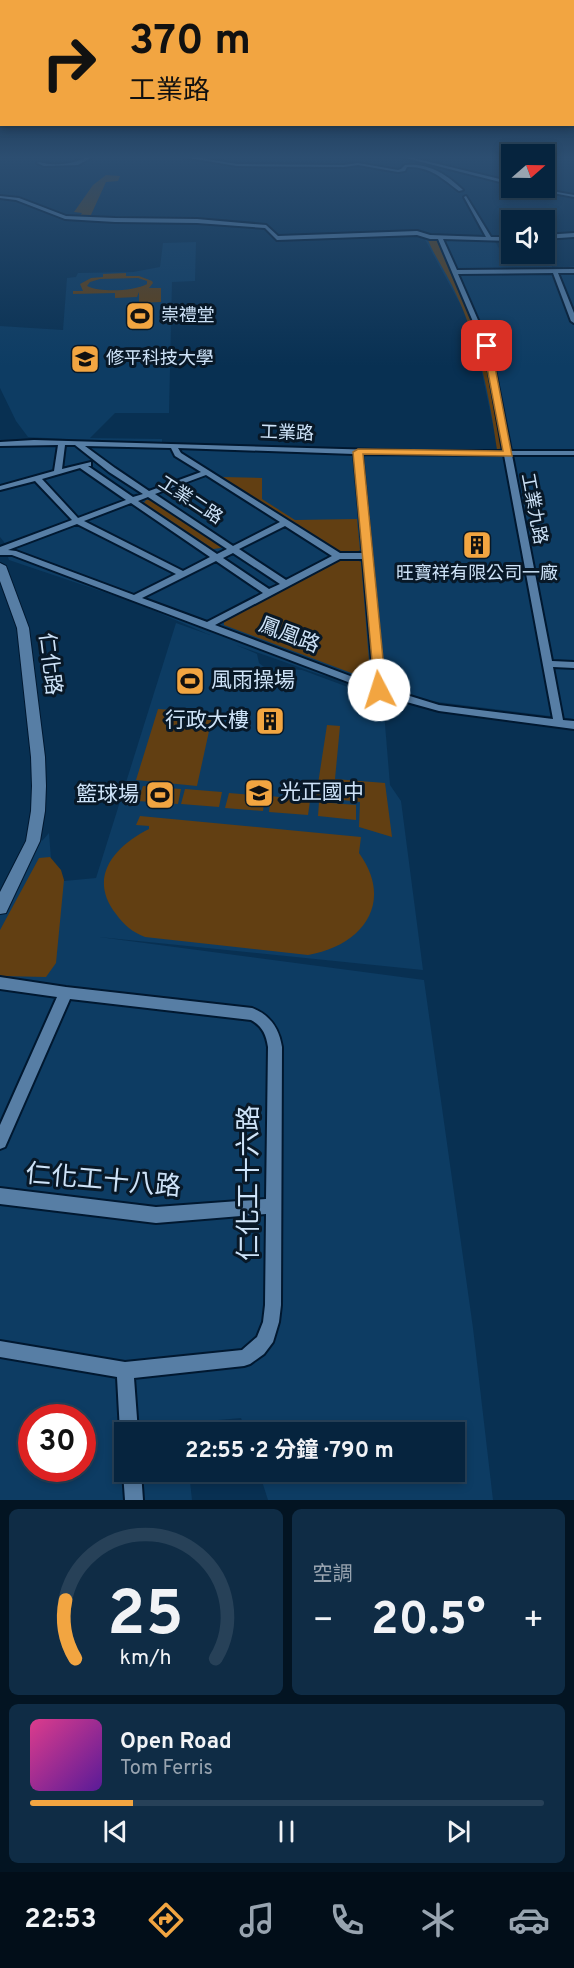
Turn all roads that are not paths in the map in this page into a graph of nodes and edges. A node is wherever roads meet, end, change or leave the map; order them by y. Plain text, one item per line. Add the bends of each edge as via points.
1 (254, 226) edge
2 (483, 226) edge
3 (574, 235) edge
4 (555, 236) edge
5 (440, 237) junction
6 (490, 238) junction
7 (501, 238) edge
8 (456, 272) junction
9 (555, 272) junction
10 (574, 272) edge
11 (574, 321) edge
12 (62, 443) junction
13 (0, 444) edge
14 (78, 444) junction
15 (173, 446) junction
16 (358, 452) junction
17 (574, 453) edge
18 (509, 454) junction
19 (99, 461) junction
20 (82, 466) junction
21 (58, 472) junction
22 (207, 472) junction
23 (37, 478) junction
24 (0, 488) edge
25 (149, 494) junction
26 (132, 500) junction
27 (77, 520) junction
28 (285, 523) junction
29 (233, 549) junction
30 (0, 551) edge
31 (338, 556) junction
32 (367, 556) junction
33 (216, 557) junction
34 (0, 566) edge
35 (183, 574) junction
36 (285, 584) junction
37 (269, 593) junction
38 (135, 598) junction
39 (209, 625) junction
40 (548, 664) junction
41 (574, 665) edge
42 (379, 690) junction
43 (559, 724) junction
44 (574, 725) edge
45 (0, 908) edge
46 (0, 983) edge
47 (66, 993) junction
48 (0, 1142) edge
49 (0, 1196) edge
50 (273, 1206) junction
51 (0, 1349) edge
52 (125, 1370) junction
53 (128, 1422) edge
54 (133, 1482) edge
55 (134, 1500) edge

1 - 5 street via 266,227 277,238 417,233
2 - 6 street
3 - 4 street
5 - 6 street
5 - 8 street, 工業九路
6 - 7 street
8 - 9 street
8 - 18 street, 工業九路 via 487,346
9 - 10 street
9 - 11 street
12 - 13 street, 工業路
12 - 14 street, 工業路
12 - 21 street
14 - 15 street, 工業路
14 - 19 street, 工業二路
15 - 16 street, 工業路
15 - 22 street via 178,454
16 - 18 street, 工業路
16 - 32 street
17 - 18 street, 工業路
18 - 40 street, 工業九路
19 - 20 street
19 - 25 street, 工業二路
20 - 21 street
20 - 26 street, 工業二路
21 - 23 street
22 - 25 street
22 - 28 street
23 - 24 street
23 - 27 street
25 - 26 street
25 - 29 street, 工業二路
26 - 27 street
26 - 33 street, 工業二路
27 - 30 street
27 - 35 street
28 - 29 street
28 - 31 street
29 - 33 street
29 - 36 street, 工業二路
30 - 38 street, 鳳凰路
31 - 32 street
31 - 36 street
32 - 42 street
33 - 35 street
33 - 37 street, 工業二路
34 - 45 main road, 仁化路 via 23,628 39,793 33,841
35 - 38 street
36 - 37 street
37 - 39 street
38 - 39 street, 鳳凰路
39 - 42 street, 鳳凰路
40 - 41 street
40 - 43 street, 工業九路
42 - 43 street, 鳳凰路 via 439,708
43 - 44 street, 鳳凰路
46 - 47 street, 仁化工十六路
47 - 48 street
47 - 50 street, 仁化工十六路 via 242,1012 267,1023 275,1047
49 - 50 street, 仁化工十八路 via 156,1215
50 - 52 street, 仁化工十六路 via 272,1318 260,1348 244,1358
51 - 52 street, 仁化工十六路
52 - 53 street
54 - 55 street

